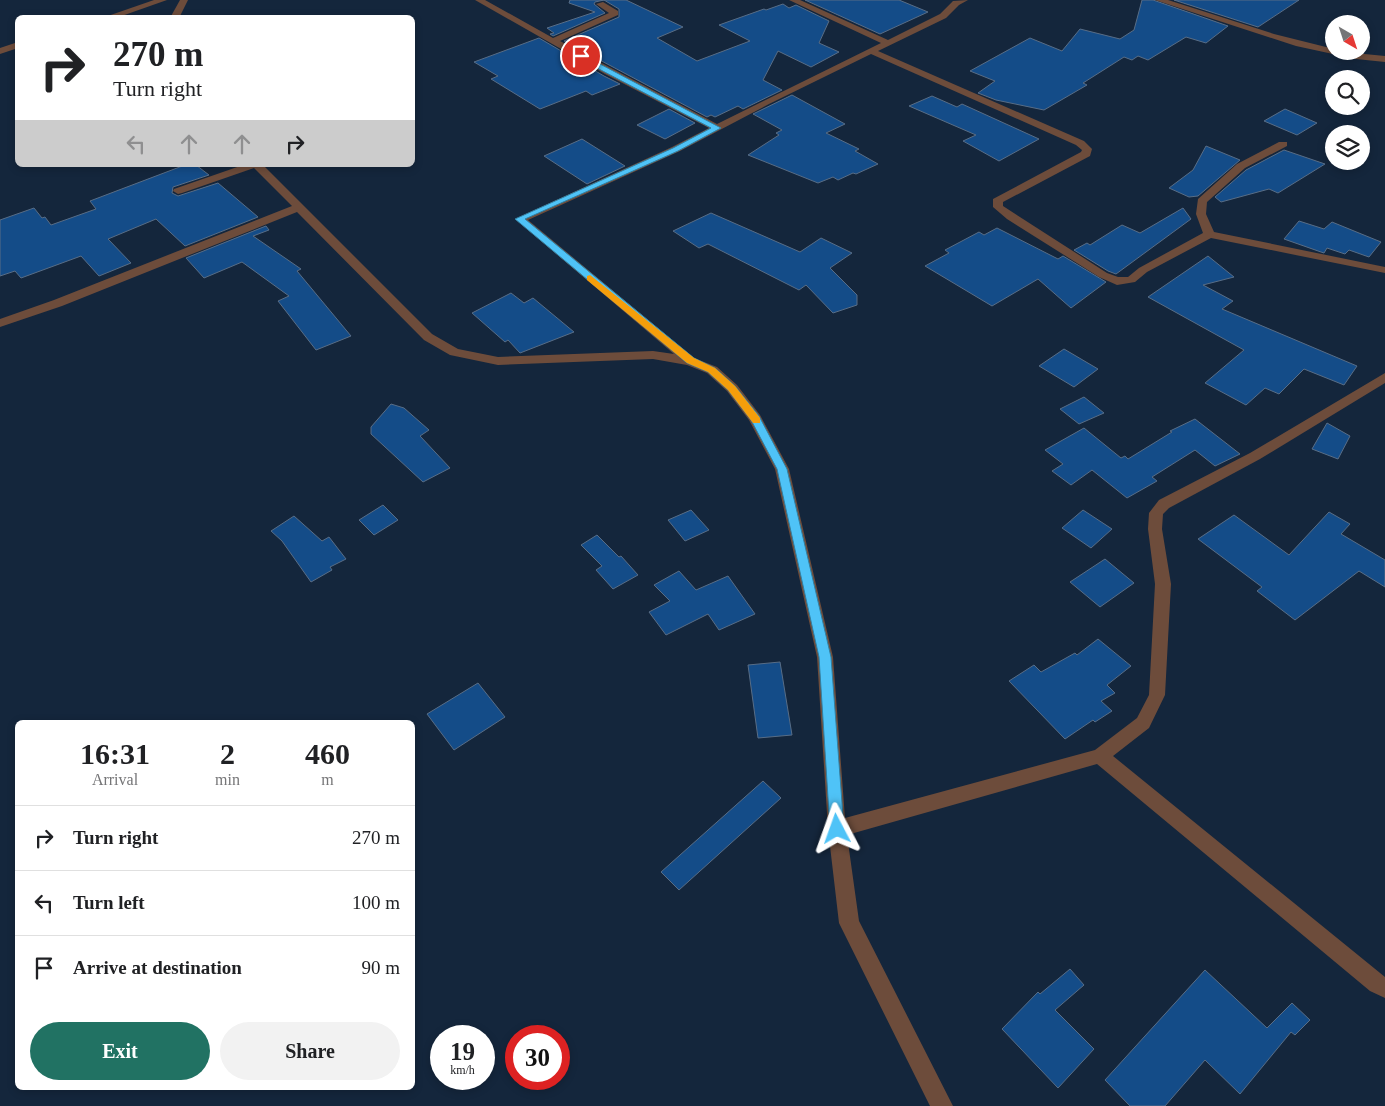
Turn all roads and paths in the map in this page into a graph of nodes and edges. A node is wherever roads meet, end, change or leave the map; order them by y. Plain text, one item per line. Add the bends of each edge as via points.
1 (163, 0) edge
2 (184, 0) edge
3 (479, 0) edge
4 (793, 0) edge
5 (1159, 0) edge
6 (956, 1) edge
7 (600, 4) dead end
8 (116, 15) edge
9 (176, 15) edge
10 (553, 41) junction
11 (888, 43) junction
12 (15, 46) edge
13 (0, 50) edge
14 (871, 51) junction
15 (1385, 59) edge
16 (717, 128) junction
17 (1283, 144) dead end
18 (247, 167) edge
19 (258, 167) edge
20 (178, 191) dead end
21 (299, 207) junction
22 (1210, 234) junction
23 (1385, 270) edge
24 (0, 323) edge
25 (690, 361) junction
26 (1385, 377) edge
27 (1100, 756) junction
28 (837, 829) junction
29 (1385, 988) edge
30 (942, 1106) edge

1 - 8 street
2 - 9 street
3 - 10 street
4 - 11 street
5 - 15 street via 1300,45 1331,53
6 - 11 street via 943,16
7 - 10 street via 615,13
10 - 16 street
11 - 14 street
12 - 13 street
14 - 16 street
14 - 22 street via 1080,143 1086,154 997,201 998,207 1103,276 1117,281 1131,280 1143,270
16 - 25 street via 520,219
17 - 22 street via 1241,166 1202,201 1201,214
18 - 20 street
19 - 21 street
21 - 24 street
21 - 25 street via 428,337 454,352 498,361 653,355
22 - 23 street
25 - 28 street via 712,370 732,388 755,418 782,469 825,657
26 - 27 street via 1255,456 1164,504 1156,513 1163,584 1157,695 1143,723
27 - 28 street
27 - 29 street
28 - 30 street via 849,923

